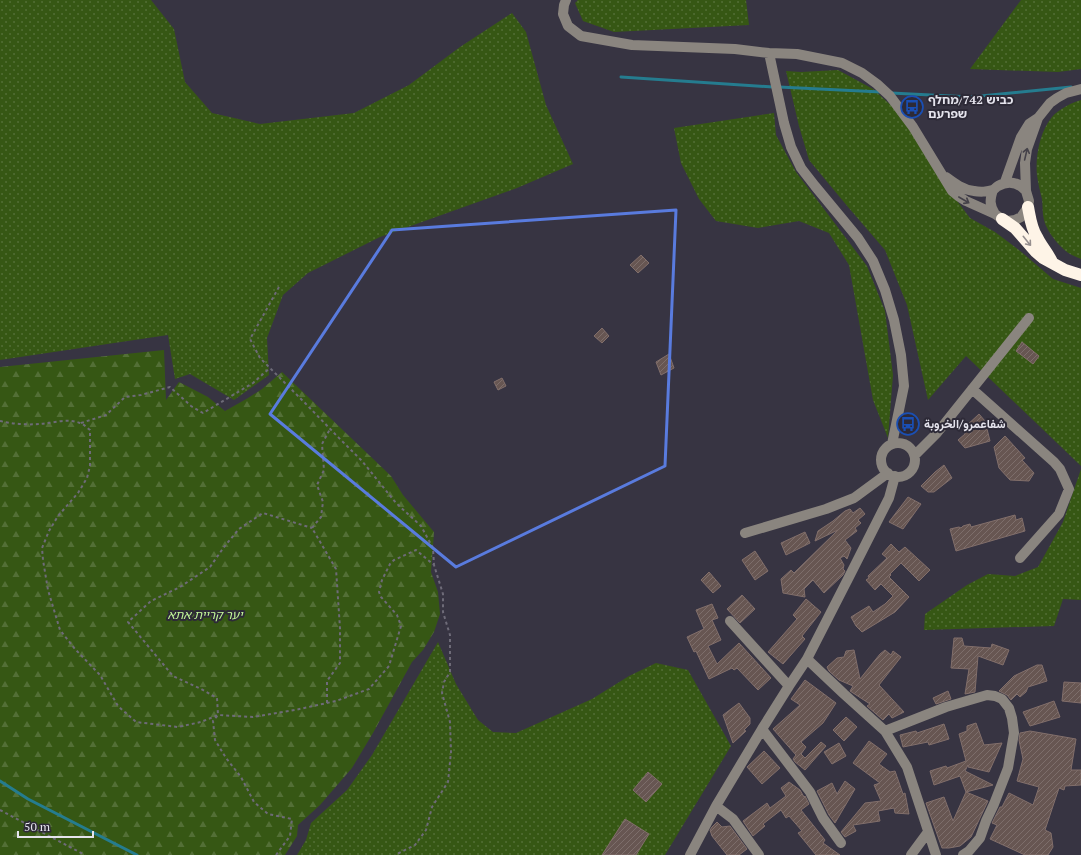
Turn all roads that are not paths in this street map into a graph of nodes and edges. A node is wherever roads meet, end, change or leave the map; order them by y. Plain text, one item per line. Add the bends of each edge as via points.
1 (566, 0) edge
2 (769, 53) junction
3 (1081, 89) edge
4 (1038, 118) junction
5 (943, 175) junction
6 (1006, 182) junction
7 (993, 190) junction
8 (1026, 191) junction
9 (1028, 207) junction
10 (998, 216) junction
11 (1052, 263) junction
12 (1078, 272) edge
13 (1029, 318) dead end
14 (972, 389) junction
15 (892, 444) junction
16 (915, 455) junction
17 (892, 475) junction
18 (745, 533) dead end
19 (1020, 558) dead end
20 (730, 622) dead end
21 (807, 659) junction
22 (789, 686) junction
23 (762, 729) junction
24 (885, 731) junction
25 (716, 806) junction
26 (928, 832) junction
27 (841, 843) dead end
28 (690, 855) edge
29 (759, 855) edge
30 (910, 855) edge
31 (936, 855) edge
32 (963, 855) edge

1 - 2 street via 563,14 568,26 581,36 632,45 735,49
2 - 5 street via 797,54 842,63 862,73 890,96 914,128
2 - 15 street via 784,123 801,168 858,238 873,261 885,290 901,355 904,386
3 - 4 street via 1057,98
4 - 6 street via 1029,124 1021,137
8 -> 4 street via 1024,163
5 - 7 street via 972,191
5 -> 10 street via 958,196
6 - 7 street
6 - 8 street via 1017,183
7 - 10 street via 990,205
8 - 9 street
9 - 10 street via 1021,217 1015,220 1008,221
9 - 11 highway via 1036,237 1049,254
10 -> 11 highway via 1015,228 1036,252
11 - 12 highway via 1065,270
13 - 14 street
14 - 16 street via 937,433
14 - 19 street via 1054,462 1069,489 1058,514
15 - 16 street via 903,443
15 - 17 street via 882,455 882,465
16 - 17 street via 911,471 906,475
17 - 18 street via 854,498
17 - 21 street via 889,498
20 - 22 street
21 - 22 street
21 - 24 street
22 - 23 street
23 - 25 street
23 - 27 street via 810,792 823,818
24 - 26 street via 907,767
24 - 32 street via 946,707 987,695 1002,699 1009,708 1014,733 1008,768 980,838
25 - 28 street
25 - 29 street via 733,820
26 - 30 street
26 - 31 street

